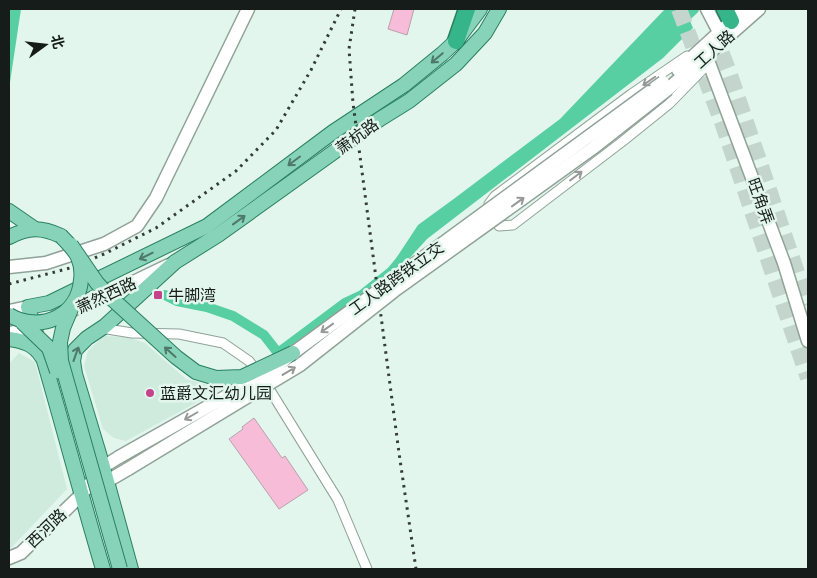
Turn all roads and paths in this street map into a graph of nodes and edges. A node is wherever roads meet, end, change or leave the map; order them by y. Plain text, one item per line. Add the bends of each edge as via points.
1 (248, 9) edge
2 (467, 9) edge
3 (480, 9) edge
4 (499, 9) edge
5 (708, 9) edge
6 (715, 9) edge
7 (745, 9) edge
8 (759, 9) edge
9 (725, 22) edge
10 (456, 41) junction
11 (710, 47) junction
12 (709, 63) junction
13 (666, 86) junction
14 (9, 211) edge
15 (35, 229) junction
16 (189, 235) joint
17 (9, 237) edge
18 (71, 246) junction
19 (199, 248) joint
20 (175, 262) junction
21 (9, 267) edge
22 (74, 302) junction
23 (28, 307) junction
24 (9, 310) edge
25 (9, 315) edge
26 (21, 323) edge
27 (101, 328) junction
28 (9, 334) edge
29 (9, 339) edge
30 (808, 341) edge
31 (293, 353) junction
32 (46, 364) junction
33 (103, 467) junction
34 (106, 482) junction
35 (81, 495) junction
36 (9, 558) edge
37 (103, 569) edge
38 (112, 569) edge
39 (120, 569) edge
40 (131, 569) edge
41 (367, 569) edge

1 - 21 main road via 156,198 137,226 104,244 46,263
2 - 10 highway
3 - 10 main road, 萧杭路
19 -> 4 main road, 萧杭路 via 409,101 456,64 485,33
5 - 6 main road
5 - 9 main road
6 - 9 main road
7 - 9 main road, 工人路
8 - 11 main road, 工人路
9 - 11 main road, 工人路
10 -> 16 main road, 萧杭路 via 404,86 333,132 207,226
11 - 12 street
11 -> 12 street via 672,65 495,196 489,204 493,218 499,226 513,225 669,104
11 - 13 main road, 工人路 via 676,72
12 - 30 main road, 旺角弄 via 784,263
13 -> 31 main road, 工人路跨铁立交, bridge
34 -> 13 main road, 工人路跨铁立交, bridge via 300,365 394,291 593,148
14 - 15 main road
15 - 17 main road
15 - 18 main road, bridge via 61,236
16 -> 23 main road, 萧然西路 via 49,303
18 - 22 main road, bridge via 79,258 82,273
31 -> 18 main road, bridge via 242,377 216,378 196,372 109,296
19 - 20 main road, 萧然西路
20 - 26 main road, 萧然西路 via 90,303
20 - 27 main road
22 - 26 main road, bridge via 64,314 50,321
22 - 39 main road, bridge via 63,328 61,361
23 - 24 main road, 萧然西路
23 - 26 main road
25 - 26 main road, bridge
26 - 28 main road, 萧然西路
26 - 32 main road
26 - 38 main road, bridge via 49,348 55,363
33 -> 27 main road via 72,361 75,350
27 - 41 street via 132,333 179,334 223,343 250,361 338,500
29 - 32 main road via 20,340 36,349
31 -> 33 main road, 工人路跨铁立交, bridge via 268,372
32 - 35 main road
33 - 34 main road
33 - 35 main road
34 - 35 main road
34 - 40 main road
35 - 36 main road, 西河路 via 20,553
35 - 37 main road

